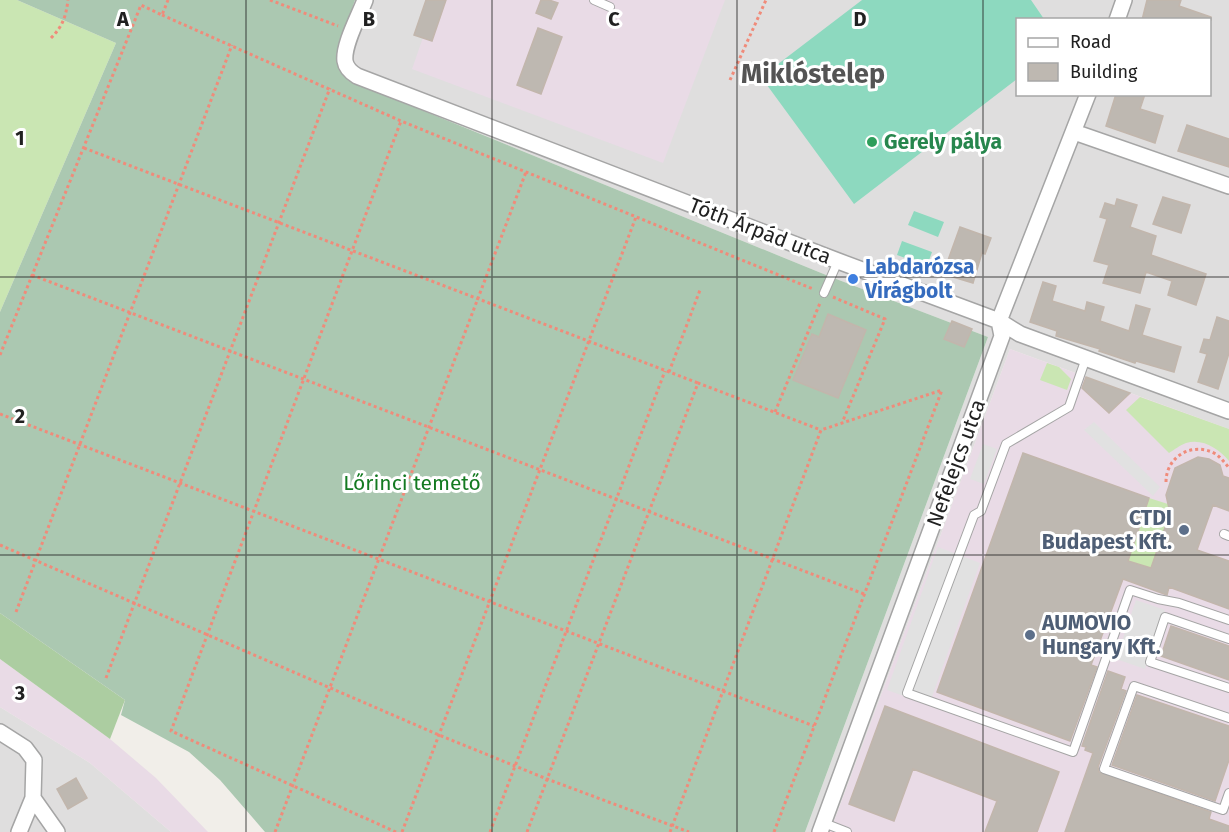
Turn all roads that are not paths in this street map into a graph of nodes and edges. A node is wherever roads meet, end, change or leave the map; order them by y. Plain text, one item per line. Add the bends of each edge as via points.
1 (365, 0) edge
2 (594, 0) edge
3 (1124, 0) edge
4 (610, 7) dead end
5 (1118, 18) edge
6 (1087, 96) edge
7 (1074, 132) junction
8 (1229, 186) edge
9 (838, 261) junction
10 (824, 293) road end
11 (999, 321) junction
12 (1086, 358) junction
13 (1229, 411) edge
14 (1229, 620) edge
15 (1229, 639) edge
16 (1229, 688) edge
17 (1229, 718) edge
18 (0, 732) edge
19 (1229, 793) edge
20 (33, 798) junction
21 (822, 828) edge
22 (19, 832) edge
23 (57, 832) edge
24 (847, 832) edge

1 - 9 street, Tóth Árpád utca via 346,51 345,63 357,76
2 - 4 lane
3 - 5 street
6 - 7 street, Nefelejcs utca
7 - 8 street
7 - 11 street, Nefelejcs utca
9 - 10 lane
9 - 11 street, Tóth Árpád utca
11 - 12 street, Tóth Árpád utca via 1020,334
11 - 21 street, Nefelejcs utca via 1002,336
12 - 13 street, Tóth Árpád utca
12 - 14 lane via 1069,407 1006,444 981,511 974,515 907,693 1073,752 1130,590
15 - 16 lane via 1165,617 1150,662
17 - 19 lane via 1134,686 1104,769 1223,810
18 - 20 street via 26,748 34,760
20 - 22 street
20 - 23 street
21 - 24 lane

